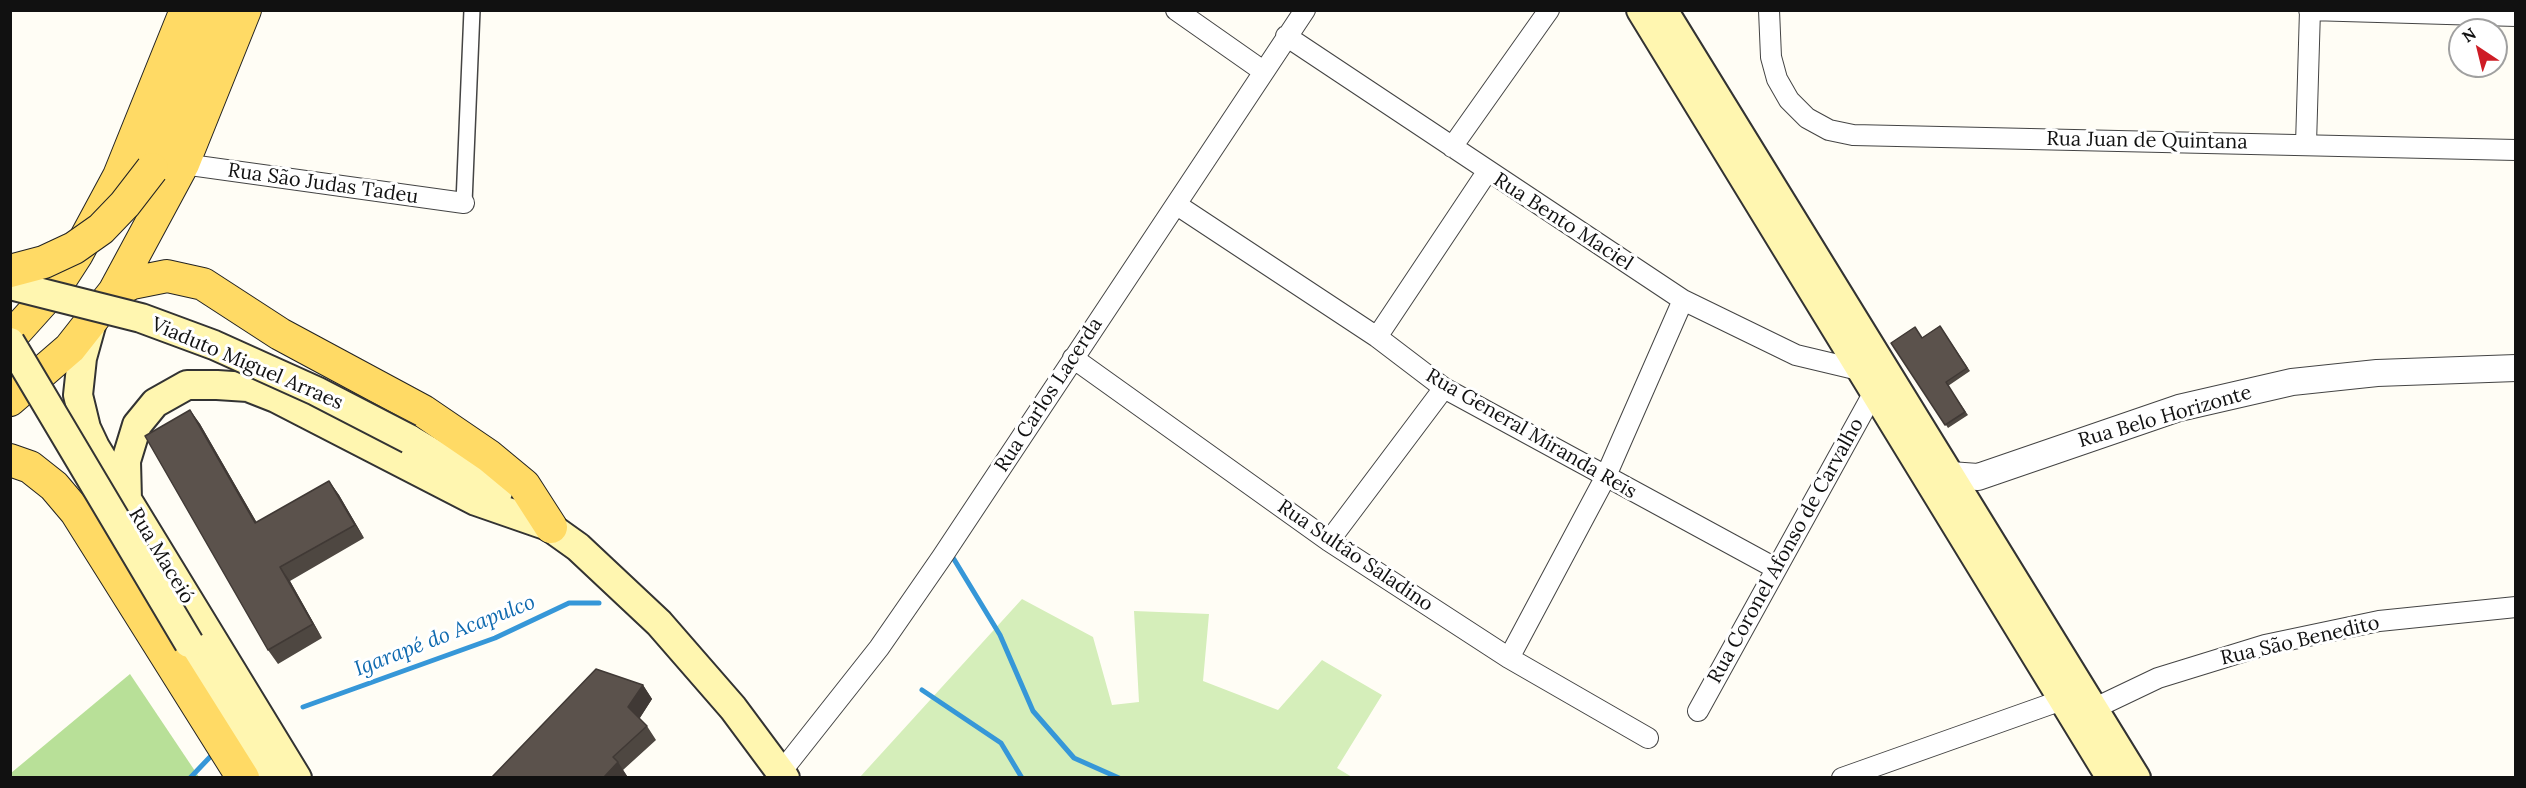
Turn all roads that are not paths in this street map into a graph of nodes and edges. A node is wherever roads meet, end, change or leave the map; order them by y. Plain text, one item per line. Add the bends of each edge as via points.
1 (186, 10) edge
2 (217, 10) edge
3 (245, 10) edge
4 (472, 10) edge
5 (1176, 10) edge
6 (1305, 10) edge
7 (1549, 10) edge
8 (1641, 10) edge
9 (1663, 10) edge
10 (1769, 10) edge
11 (2310, 10) edge
12 (2516, 16) edge
13 (1286, 36) junction
14 (1263, 71) junction
15 (1708, 102) junction
16 (2306, 144) junction
17 (1452, 147) junction
18 (2516, 150) edge
19 (183, 164) junction
20 (1487, 172) junction
21 (464, 203) joint
22 (1177, 205) junction
23 (10, 271) edge
24 (10, 285) edge
25 (114, 292) junction
26 (1683, 300) junction
27 (93, 320) junction
28 (1377, 337) junction
29 (10, 340) edge
30 (1072, 358) junction
31 (2516, 368) edge
32 (1867, 381) junction
33 (1444, 388) junction
34 (10, 400) edge
35 (2032, 457) junction
36 (10, 460) edge
37 (1950, 475) junction
38 (1605, 478) junction
39 (127, 500) junction
40 (1971, 508) junction
41 (551, 527) junction
42 (1329, 542) junction
43 (1775, 568) junction
44 (2516, 607) edge
45 (1509, 658) junction
46 (2062, 700) junction
47 (2093, 709) junction
48 (1698, 711) dead end
49 (1648, 738) dead end
50 (783, 775) edge
51 (243, 777) edge
52 (268, 777) edge
53 (297, 777) edge
54 (1842, 777) edge
55 (2111, 777) edge
56 (2136, 777) edge

1 - 29 main road via 119,176 88,235 55,288
2 - 23 main road, bridge via 169,135 152,169 125,204 74,248 44,262
3 - 19 main road
4 - 21 street
5 - 14 street
6 - 13 street, Rua Carlos Lacerda
7 - 17 street
8 - 15 main road
9 - 15 main road
10 - 16 street, Rua Juan de Quintana via 1771,57 1777,79 1789,100 1807,118 1829,130 1853,135
11 - 12 street
11 - 16 street
13 - 14 street, Rua Carlos Lacerda
13 - 17 street, Rua Bento Maciel
14 - 22 street, Rua Carlos Lacerda
15 - 32 main road
15 - 37 main road
16 - 18 street, Rua Juan de Quintana
17 - 20 street, Rua Bento Maciel
19 - 21 street, Rua São Judas Tadeu
19 - 25 main road
20 - 26 street, Rua Bento Maciel
20 - 28 street
22 - 28 street, Rua General Miranda Reis
22 - 30 street, Rua Carlos Lacerda
24 - 41 main road, Viaduto Miguel Arraes, bridge via 141,318 214,345 410,439
25 - 27 main road
25 - 41 main road via 132,283 167,276 203,284 280,334 423,411 489,456 525,485
26 - 32 street, Rua Bento Maciel via 1796,355
26 - 38 street
27 - 34 main road via 70,348
27 - 39 main road, Rua Maceió via 79,376 80,410 95,447
28 - 33 street, Rua General Miranda Reis
29 - 52 main road, bridge
30 - 42 street, Rua Sultão Saladino
30 - 50 street, Rua Carlos Lacerda via 923,585
31 - 35 street, Rua Belo Horizonte via 2377,373 2292,382 2179,408
32 - 43 street, Rua Coronel Afonso de Carvalho
32 - 46 main road
33 - 38 street, Rua General Miranda Reis
33 - 42 street
35 - 37 street, Rua Belo Horizonte via 1978,477
35 - 40 street, Rua Belo Horizonte via 1987,487
36 - 51 main road via 30,467 54,486 76,512
37 - 40 main road
38 - 43 street, Rua General Miranda Reis
38 - 45 street
39 - 41 main road via 126,461 137,425 155,404 187,386 217,385 248,387 276,398 476,501
39 - 53 main road, Rua Maceió
40 - 47 main road
41 - 50 main road via 578,547 659,624 733,708
42 - 45 street, Rua Sultão Saladino
43 - 48 street, Rua Coronel Afonso de Carvalho
44 - 47 street, Rua São Benedito via 2379,621 2265,645 2158,678
45 - 49 street, Rua Sultão Saladino
46 - 54 street
46 - 55 main road
47 - 56 main road

